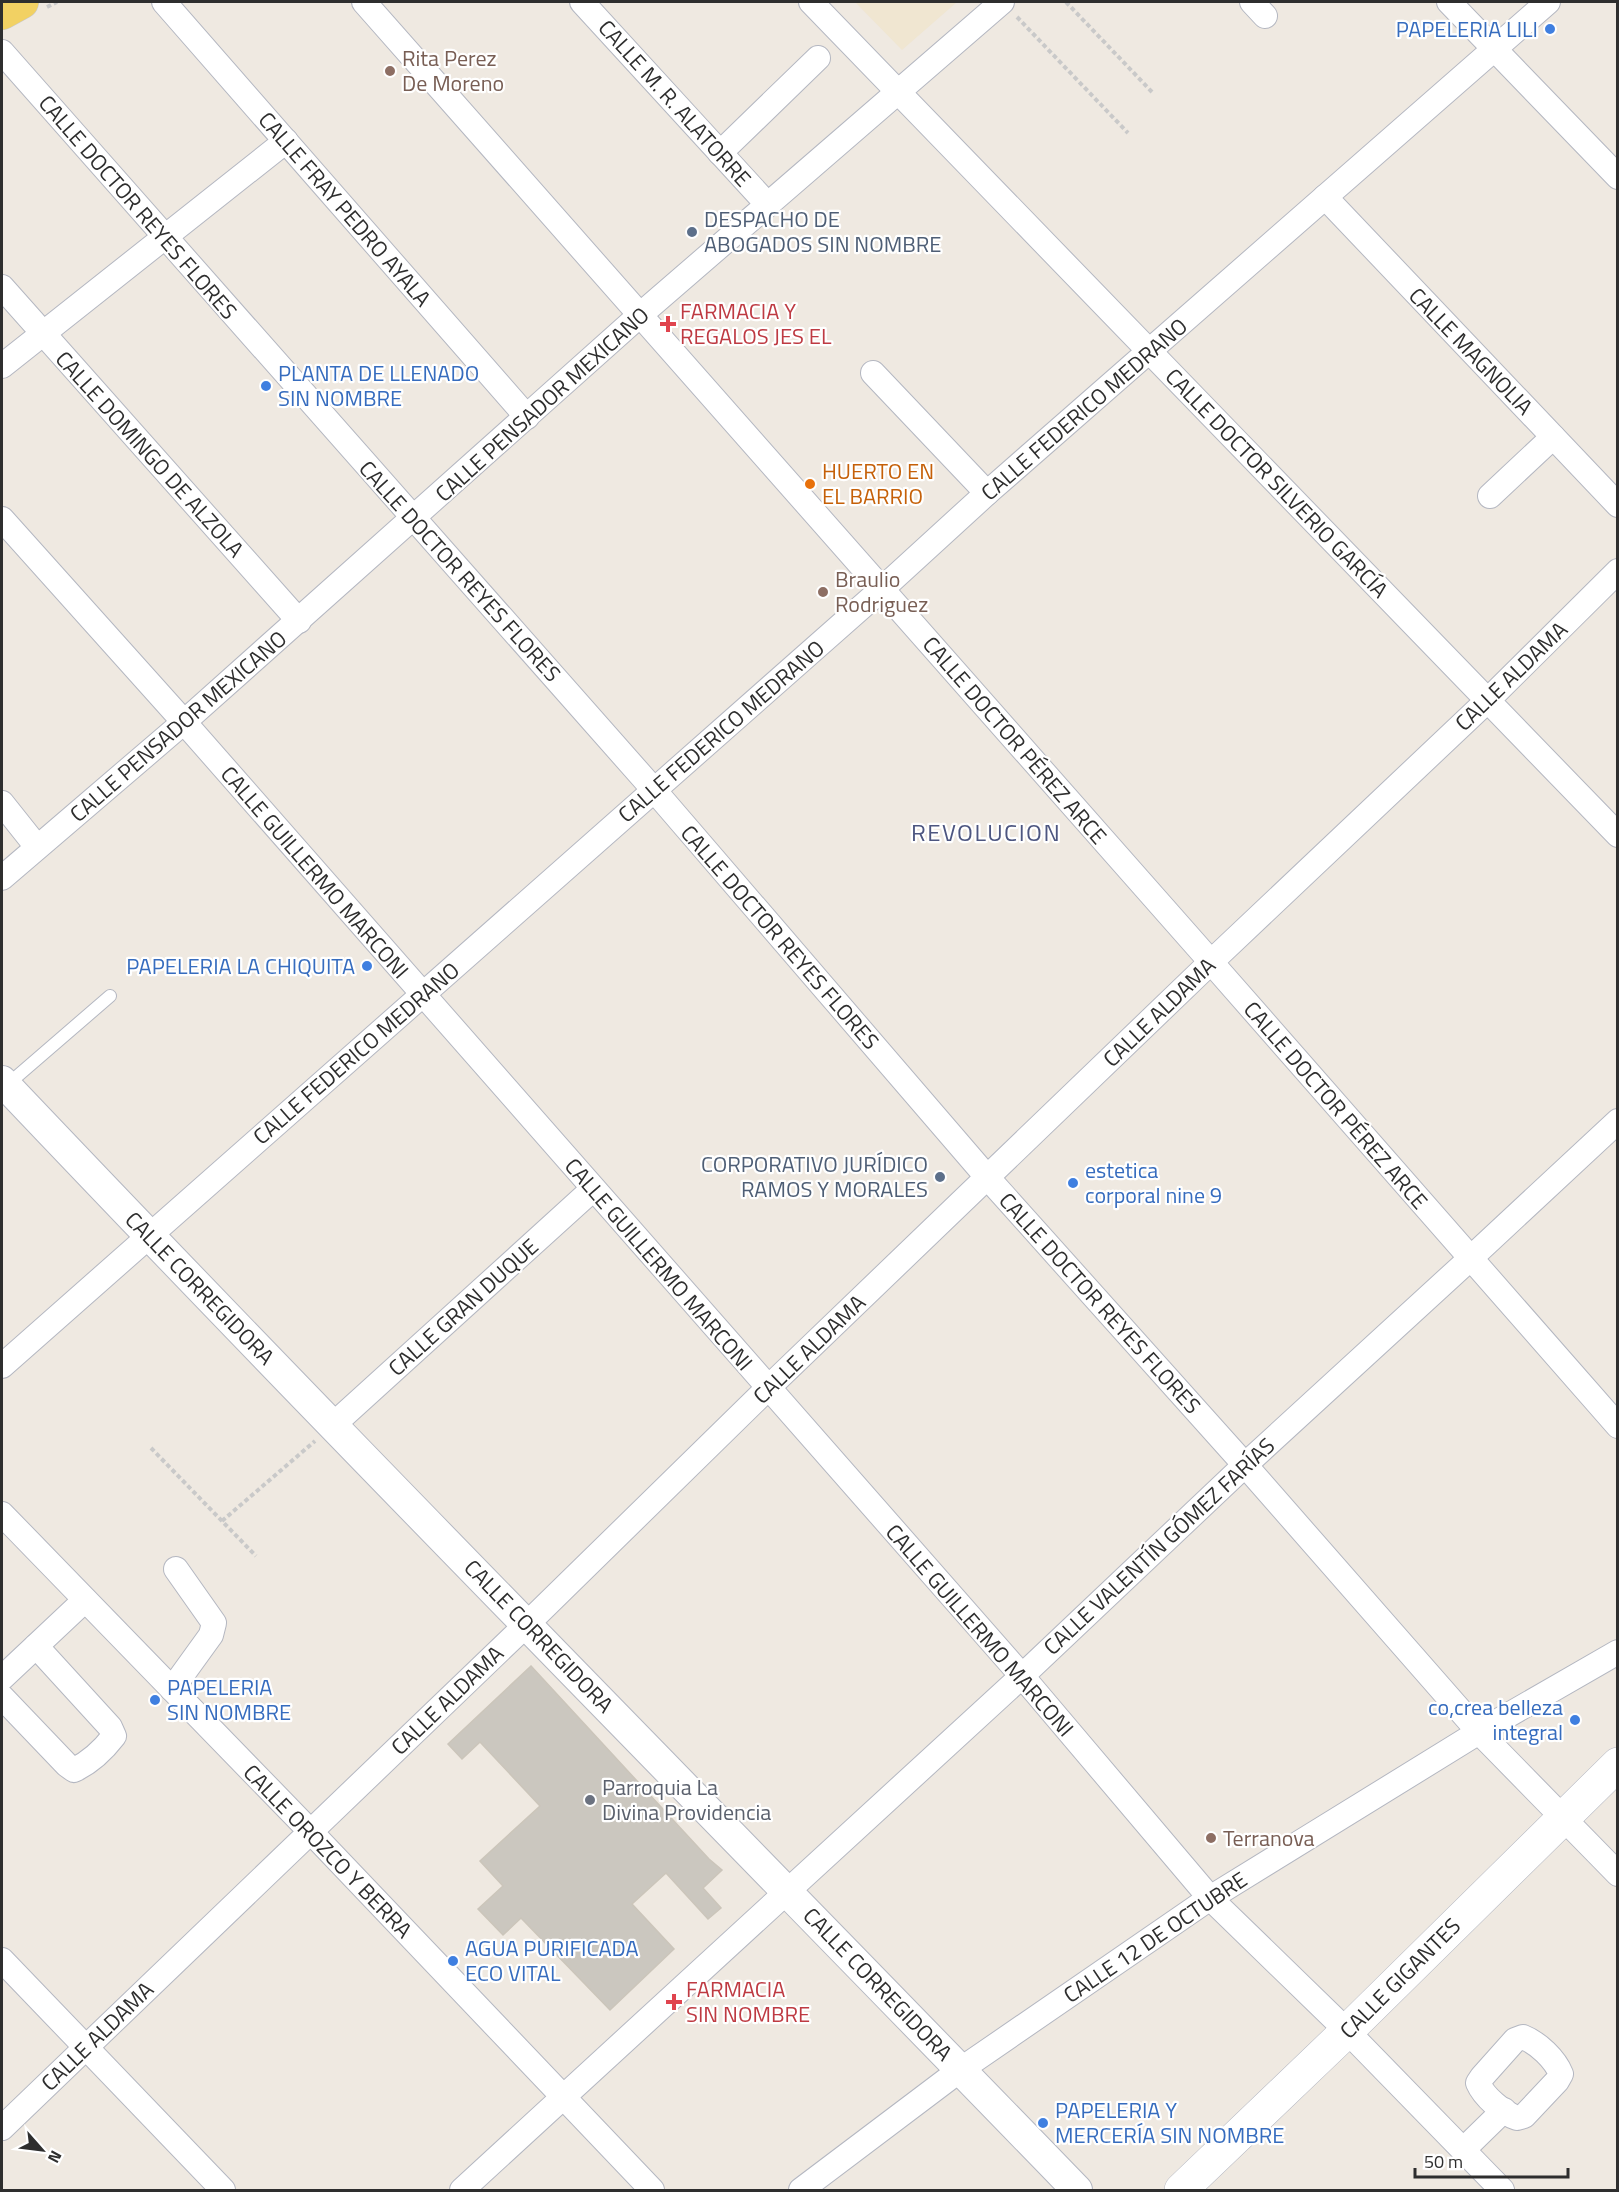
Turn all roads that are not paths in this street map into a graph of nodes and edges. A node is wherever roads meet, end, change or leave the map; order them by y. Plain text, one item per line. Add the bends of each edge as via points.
1 (22, 2) edge
2 (164, 2) edge
3 (364, 2) edge
4 (582, 2) edge
5 (811, 2) edge
6 (1449, 2) edge
7 (1548, 2) edge
8 (1006, 6) edge
9 (2, 13) edge
10 (1494, 48) junction
11 (2, 52) edge
12 (818, 58) dead end
13 (899, 91) junction
14 (286, 141) junction
15 (720, 153) junction
16 (1617, 177) edge
17 (1325, 197) junction
18 (768, 205) junction
19 (163, 237) junction
20 (2, 287) edge
21 (640, 315) junction
22 (43, 333) junction
23 (1151, 351) junction
24 (2, 366) edge
25 (873, 374) dead end
26 (527, 417) junction
27 (1553, 437) junction
28 (987, 493) junction
29 (1490, 496) dead end
30 (1617, 505) edge
31 (413, 518) junction
32 (2, 519) edge
33 (1617, 571) edge
34 (882, 589) junction
35 (299, 621) junction
36 (1487, 701) junction
37 (184, 722) junction
38 (654, 790) junction
39 (2, 803) edge
40 (1617, 835) edge
41 (37, 847) junction
42 (2, 878) edge
43 (1211, 962) junction
44 (423, 994) junction
45 (110, 996) dead end
46 (4, 1083) edge
47 (1617, 1121) edge
48 (987, 1177) junction
49 (593, 1189) junction
50 (149, 1236) junction
51 (1470, 1259) junction
52 (2, 1366) edge
53 (768, 1388) junction
54 (333, 1425) junction
55 (1617, 1426) edge
56 (1245, 1465) junction
57 (2, 1514) edge
58 (176, 1569) dead end
59 (85, 1600) junction
60 (527, 1624) junction
61 (36, 1646) junction
62 (1617, 1652) edge
63 (1022, 1677) junction
64 (2, 1678) edge
65 (172, 1689) junction
66 (2, 1697) edge
67 (1479, 1732) junction
68 (1617, 1764) edge
69 (1562, 1818) junction
70 (310, 1831) junction
71 (1617, 1874) edge
72 (787, 1890) junction
73 (1210, 1898) junction
74 (2, 1960) edge
75 (1347, 2031) junction
76 (85, 2047) junction
77 (960, 2070) junction
78 (564, 2096) junction
79 (1504, 2110) dead end
80 (2, 2128) edge
81 (1463, 2150) junction
82 (223, 2190) edge
83 (462, 2190) edge
84 (652, 2190) edge
85 (801, 2190) edge
86 (1077, 2190) edge
87 (1181, 2190) edge
88 (1502, 2190) edge

1 - 9 main road
2 - 14 street, CALLE FRAY PEDRO AYALA
3 - 21 street, CALLE DOCTOR PÉREZ ARCE
4 - 15 street, CALLE M. R. ALATORRE
5 - 13 street, CALLE DOCTOR SILVERIO GARCÍA
6 - 10 street
7 - 10 street, CALLE FEDERICO MEDRANO
8 - 13 street, CALLE PENSADOR MEXICANO
10 - 16 street
10 - 17 street, CALLE FEDERICO MEDRANO
11 - 19 street, CALLE DOCTOR REYES FLORES
12 - 15 street
13 - 18 street, CALLE PENSADOR MEXICANO
13 - 23 street, CALLE DOCTOR SILVERIO GARCÍA
14 - 19 street
14 - 26 street, CALLE FRAY PEDRO AYALA
15 - 18 street, CALLE M. R. ALATORRE
17 - 23 street, CALLE FEDERICO MEDRANO
17 - 27 street, CALLE MAGNOLIA
18 - 21 street, CALLE PENSADOR MEXICANO
19 - 22 street
19 - 31 street, CALLE DOCTOR REYES FLORES
20 - 22 street, CALLE DOMINGO DE ALZOLA
21 - 26 street, CALLE PENSADOR MEXICANO
21 - 34 street, CALLE DOCTOR PÉREZ ARCE
22 - 24 street
22 - 35 street, CALLE DOMINGO DE ALZOLA
23 - 28 street, CALLE FEDERICO MEDRANO
23 - 36 street, CALLE DOCTOR SILVERIO GARCÍA
25 - 28 street
26 - 31 street, CALLE PENSADOR MEXICANO
27 - 29 street
27 - 30 street, CALLE MAGNOLIA
28 - 34 street, CALLE FEDERICO MEDRANO
31 - 35 street, CALLE PENSADOR MEXICANO
31 - 38 street, CALLE DOCTOR REYES FLORES
32 - 37 street, CALLE GUILLERMO MARCONI
33 - 36 street, CALLE ALDAMA
34 - 38 street, CALLE FEDERICO MEDRANO
34 - 43 street, CALLE DOCTOR PÉREZ ARCE
35 - 37 street, CALLE PENSADOR MEXICANO
36 - 40 street, CALLE DOCTOR SILVERIO GARCÍA
36 - 43 street, CALLE ALDAMA
37 - 41 street, CALLE PENSADOR MEXICANO
37 - 44 street, CALLE GUILLERMO MARCONI
38 - 44 street, CALLE FEDERICO MEDRANO
38 - 48 street, CALLE DOCTOR REYES FLORES
39 - 41 street
41 - 42 street, CALLE PENSADOR MEXICANO
43 - 48 street, CALLE ALDAMA
43 - 51 street, CALLE DOCTOR PÉREZ ARCE
44 - 49 street, CALLE GUILLERMO MARCONI
44 - 50 street, CALLE FEDERICO MEDRANO
45 - 46 lane
46 - 50 street, CALLE CORREGIDORA
47 - 51 street, CALLE VALENTÍN GÓMEZ FARÍAS
48 - 53 street, CALLE ALDAMA
48 - 56 street, CALLE DOCTOR REYES FLORES
49 - 53 street, CALLE GUILLERMO MARCONI
49 - 54 street, CALLE GRAN DUQUE
50 - 52 street, CALLE FEDERICO MEDRANO
50 - 54 street, CALLE CORREGIDORA
51 - 55 street, CALLE DOCTOR PÉREZ ARCE
51 - 56 street, CALLE VALENTÍN GÓMEZ FARÍAS
53 - 60 street, CALLE ALDAMA
53 - 63 street, CALLE GUILLERMO MARCONI
54 - 60 street, CALLE CORREGIDORA
56 - 63 street, CALLE VALENTÍN GÓMEZ FARÍAS
56 - 67 street, CALLE DOCTOR REYES FLORES
57 - 59 street, CALLE OROZCO Y BERRA
58 - 65 street via 214,1623 211,1635
59 - 61 street
59 - 65 street, CALLE OROZCO Y BERRA
60 - 70 street, CALLE ALDAMA
60 - 72 street, CALLE CORREGIDORA
61 - 64 street
61 - 66 street via 114,1736 74,1770
62 - 67 street, CALLE 12 DE OCTUBRE
63 - 72 street, CALLE VALENTÍN GÓMEZ FARÍAS
63 - 73 street, CALLE GUILLERMO MARCONI
65 - 70 street, CALLE OROZCO Y BERRA
67 - 69 street, CALLE DOCTOR REYES FLORES
67 - 73 street, CALLE 12 DE OCTUBRE
68 - 69 main road, CALLE GIGANTES
69 - 71 street, CALLE DOCTOR REYES FLORES
69 - 75 main road, CALLE GIGANTES
70 - 76 street, CALLE ALDAMA
70 - 78 street, CALLE OROZCO Y BERRA
72 - 77 street, CALLE CORREGIDORA
72 - 78 street, CALLE VALENTÍN GÓMEZ FARÍAS
73 - 75 street, CALLE GUILLERMO MARCONI
73 - 77 street, CALLE 12 DE OCTUBRE
74 - 76 street
75 - 81 street, CALLE GUILLERMO MARCONI
75 - 87 main road, CALLE GIGANTES
76 - 80 street, CALLE ALDAMA
76 - 82 street
77 - 85 street, CALLE 12 DE OCTUBRE
77 - 86 street, CALLE CORREGIDORA
78 - 83 street, CALLE VALENTÍN GÓMEZ FARÍAS
78 - 84 street, CALLE OROZCO Y BERRA
79 - 81 street
81 - 88 street, CALLE GUILLERMO MARCONI

